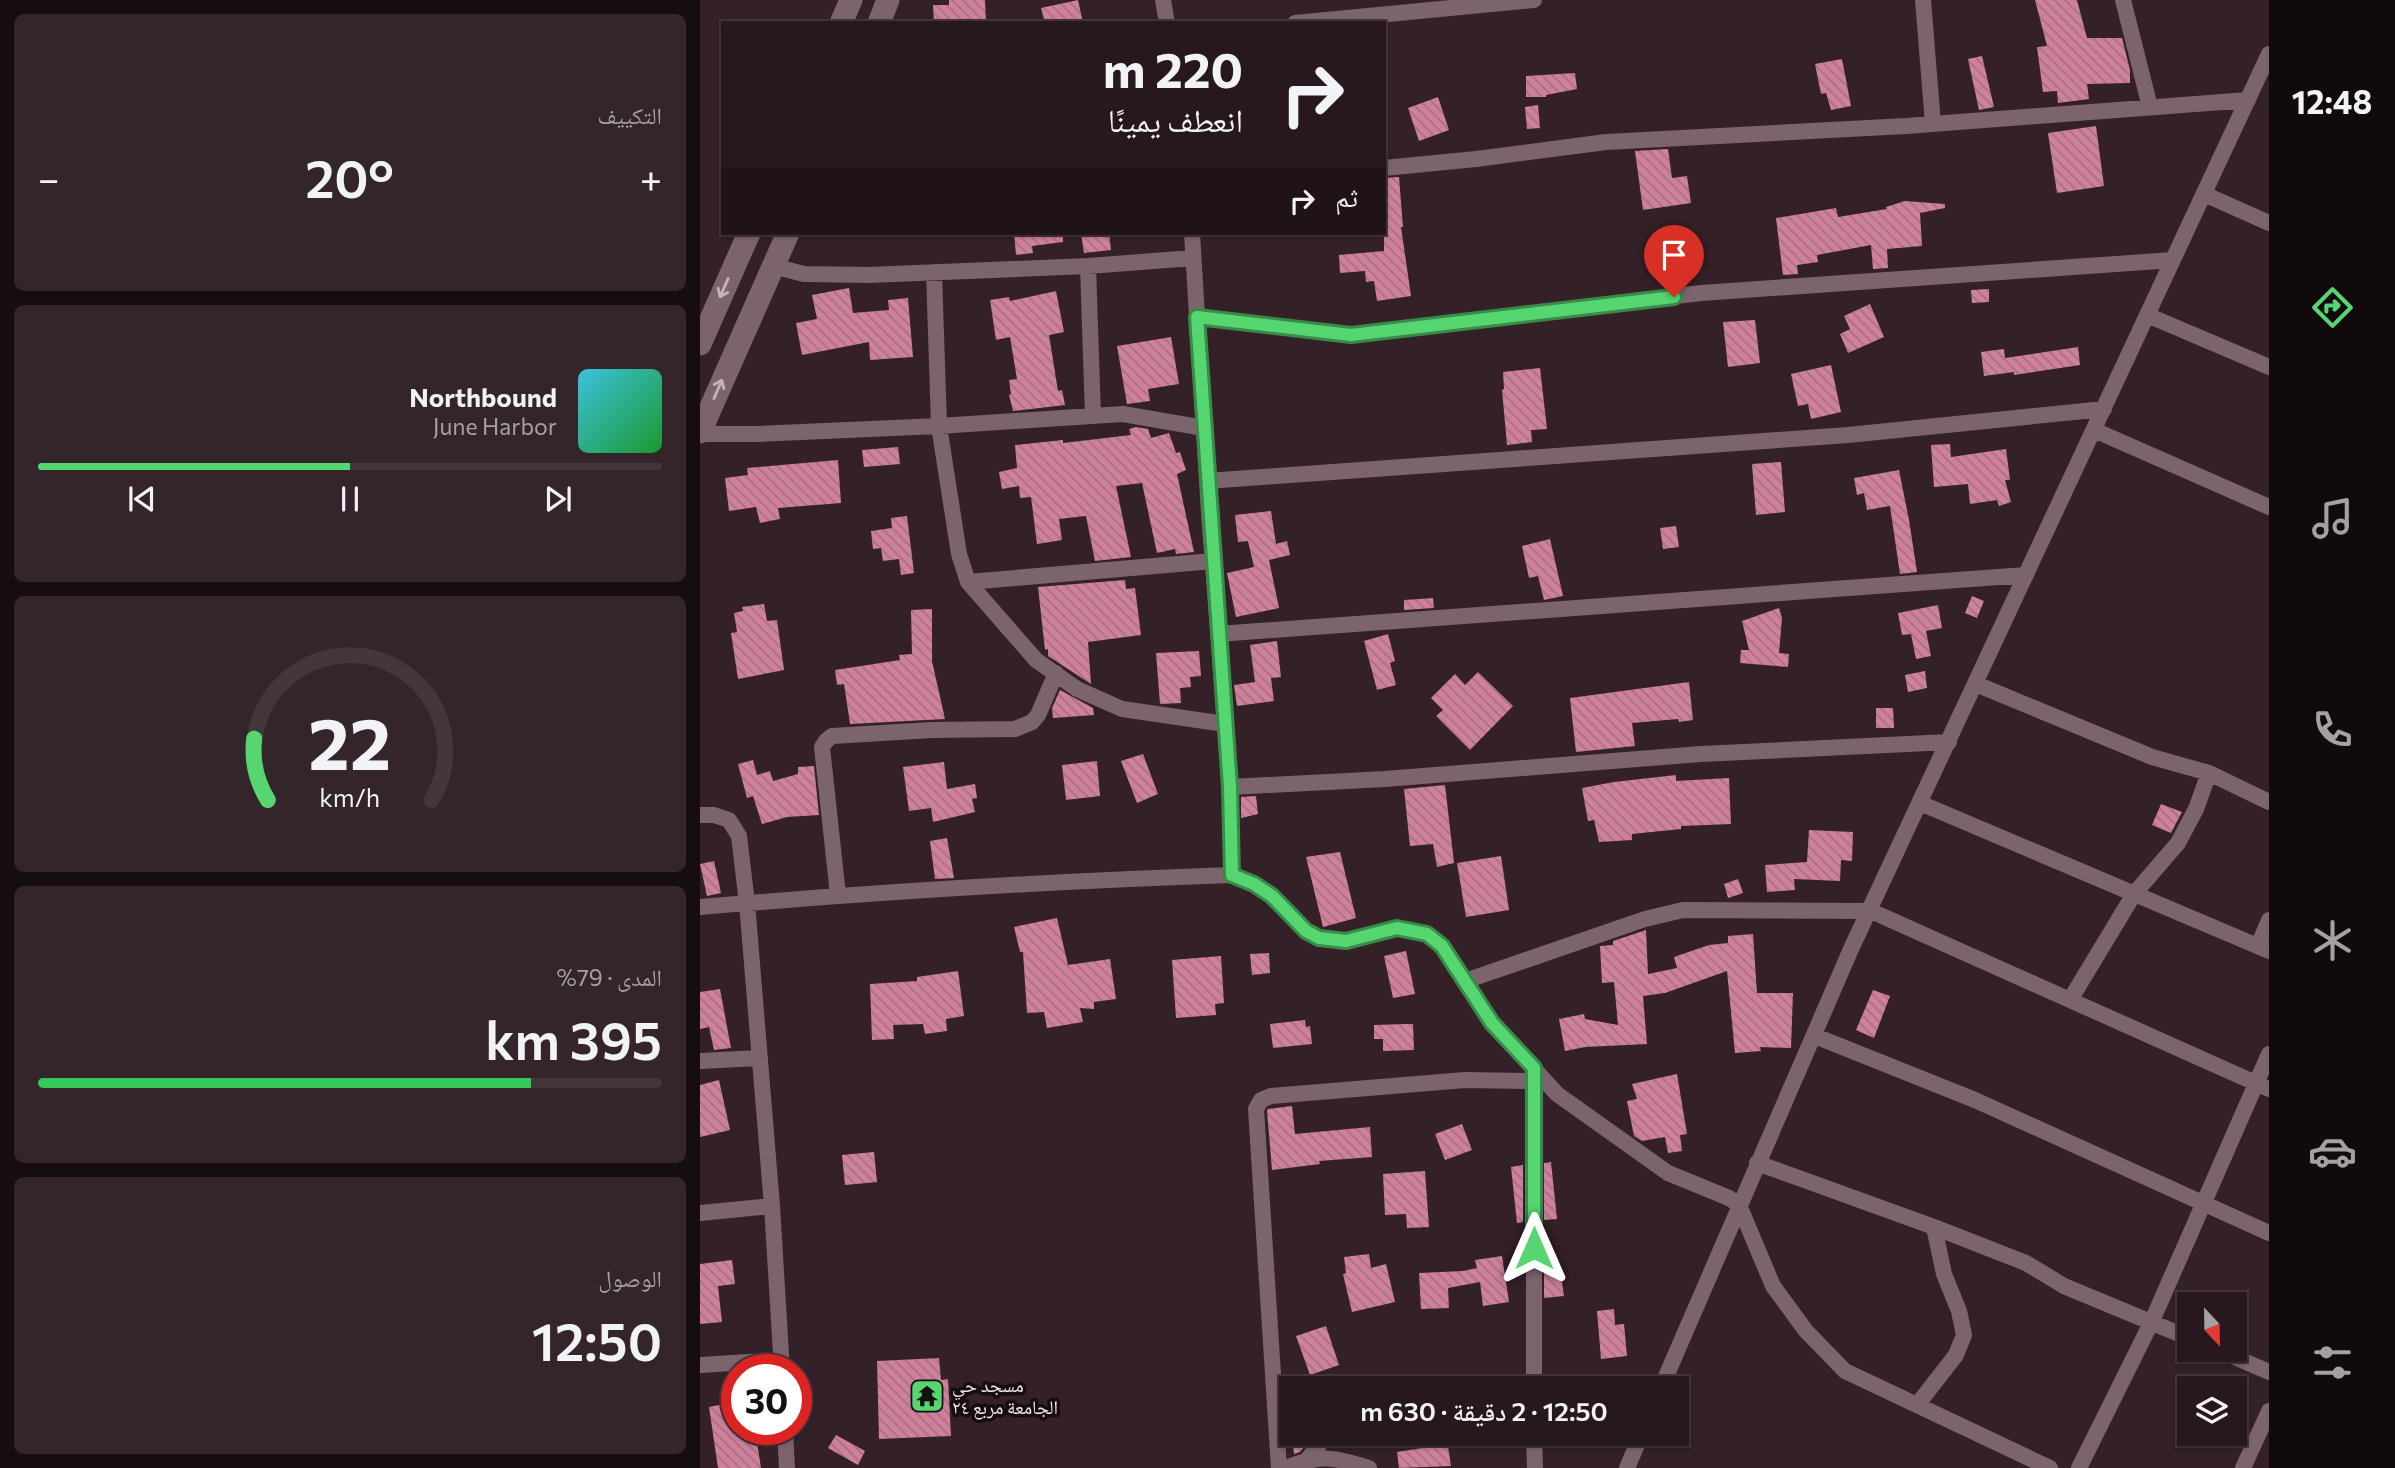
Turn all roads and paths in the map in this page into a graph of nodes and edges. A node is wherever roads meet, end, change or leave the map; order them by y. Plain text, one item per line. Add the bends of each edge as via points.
1 (851, 0) edge
2 (888, 0) edge
3 (1163, 0) edge
4 (1534, 0) edge
5 (1923, 0) edge
6 (2123, 0) edge
7 (842, 21) edge
8 (880, 21) edge
9 (1167, 21) edge
10 (1316, 21) edge
11 (2269, 54) edge
12 (2248, 100) junction
13 (2150, 107) junction
14 (1933, 124) junction
15 (1386, 168) edge
16 (2204, 194) junction
17 (2269, 223) edge
18 (748, 235) edge
19 (788, 235) edge
20 (1192, 235) edge
21 (1193, 258) junction
22 (2173, 260) junction
23 (1088, 265) junction
24 (773, 266) junction
25 (934, 272) junction
26 (2147, 315) junction
27 (1197, 317) junction
28 (700, 344) edge
29 (2269, 367) edge
30 (2104, 409) junction
31 (1093, 416) junction
32 (939, 426) junction
33 (1204, 428) junction
34 (2094, 430) junction
35 (700, 433) edge
36 (1207, 481) junction
37 (2269, 507) edge
38 (1213, 561) junction
39 (2026, 575) junction
40 (968, 582) junction
41 (1218, 634) junction
42 (1056, 673) junction
43 (1976, 684) junction
44 (1225, 724) junction
45 (1949, 742) junction
46 (2208, 773) junction
47 (1230, 787) junction
48 (2269, 802) edge
49 (1920, 803) junction
50 (700, 815) edge
51 (1232, 875) junction
52 (2134, 894) junction
53 (838, 895) junction
54 (747, 903) junction
55 (700, 907) edge
56 (1871, 911) junction
57 (2269, 919) edge
58 (2263, 948) edge
59 (1465, 981) junction
60 (2070, 1000) junction
61 (1815, 1036) junction
62 (2269, 1054) edge
63 (760, 1058) junction
64 (700, 1061) edge
65 (1534, 1075) junction
66 (2263, 1086) edge
67 (1758, 1163) junction
68 (2204, 1203) junction
69 (1739, 1205) junction
70 (772, 1206) junction
71 (700, 1213) edge
72 (1934, 1227) junction
73 (2269, 1233) edge
74 (2152, 1321) junction
75 (2177, 1332) edge
76 (780, 1354) edge
77 (2246, 1362) edge
78 (700, 1365) edge
79 (721, 1365) edge
80 (2269, 1372) edge
81 (1529, 1376) edge
82 (1666, 1376) edge
83 (1917, 1405) junction
84 (2269, 1410) edge
85 (786, 1445) edge
86 (1318, 1446) edge
87 (1534, 1446) edge
88 (1636, 1446) edge
89 (1308, 1459) junction
90 (787, 1468) edge
91 (1279, 1468) edge
92 (1286, 1468) edge
93 (1369, 1468) edge
94 (1535, 1468) edge
95 (1627, 1468) edge
96 (2050, 1468) edge
97 (2079, 1468) edge
98 (2243, 1468) edge

1 - 7 main road
2 - 8 main road
3 - 9 street
4 - 10 street
5 - 14 street
6 - 13 street
11 - 12 street
12 - 13 street
12 - 16 street
13 - 14 street
14 - 15 street via 1606,142
16 - 17 street
16 - 22 street
18 -> 28 main road
19 - 24 main road
20 - 21 street
21 - 23 street
21 - 27 street
22 - 26 street
22 - 27 street via 1701,293 1351,335
23 - 25 street
23 - 31 street
24 - 25 street via 804,274
35 -> 24 main road
25 - 32 street
26 - 29 street
26 - 30 street
27 - 33 street
30 - 34 street
30 - 36 street via 1848,435
31 - 32 street
31 - 33 street via 1123,414
32 - 35 street
32 - 40 street via 959,554
33 - 36 street
34 - 37 street
34 - 39 street
36 - 38 street
38 - 40 street
38 - 41 street
39 - 41 street
39 - 43 street
40 - 42 street via 1036,660
41 - 44 street
42 - 44 street via 1077,689 1122,709
42 - 53 street via 1038,715 1014,729 832,736 826,741 822,747
43 - 45 street
43 - 46 street via 2152,757
44 - 47 street
45 - 47 street via 1701,754
45 - 49 street
46 - 48 street
46 - 52 street via 2178,843
47 - 51 street
49 - 52 street
49 - 56 street
50 - 54 street via 729,820 739,836
51 - 53 street
51 - 59 street via 1272,896 1319,938 1346,941 1397,928 1427,934 1442,946
52 - 58 street
52 - 60 street
53 - 54 street
54 - 55 street
54 - 63 street
56 - 59 street via 1683,910
56 - 60 street
56 - 61 street
57 - 58 street
59 - 65 street
60 - 66 street
61 - 67 street
61 - 68 street via 1975,1100
62 - 66 street
63 - 64 street
63 - 70 street
65 - 69 street via 1668,1173
65 - 81 street
65 - 91 street via 1261,1100 1256,1109
66 - 68 street
67 - 69 street
67 - 72 street
68 - 73 street
68 - 74 street
69 - 82 street
69 - 83 street via 1773,1286 1806,1331 1846,1371
70 - 71 street
70 - 76 street
72 - 74 street
72 - 83 street via 1964,1335 1956,1355
74 - 75 street
74 - 97 street
77 - 80 street
78 - 79 street
83 - 96 street
84 - 98 street
85 - 90 street
86 - 89 street
87 - 94 street
88 - 95 street
89 - 92 street
89 - 93 street via 1340,1458

